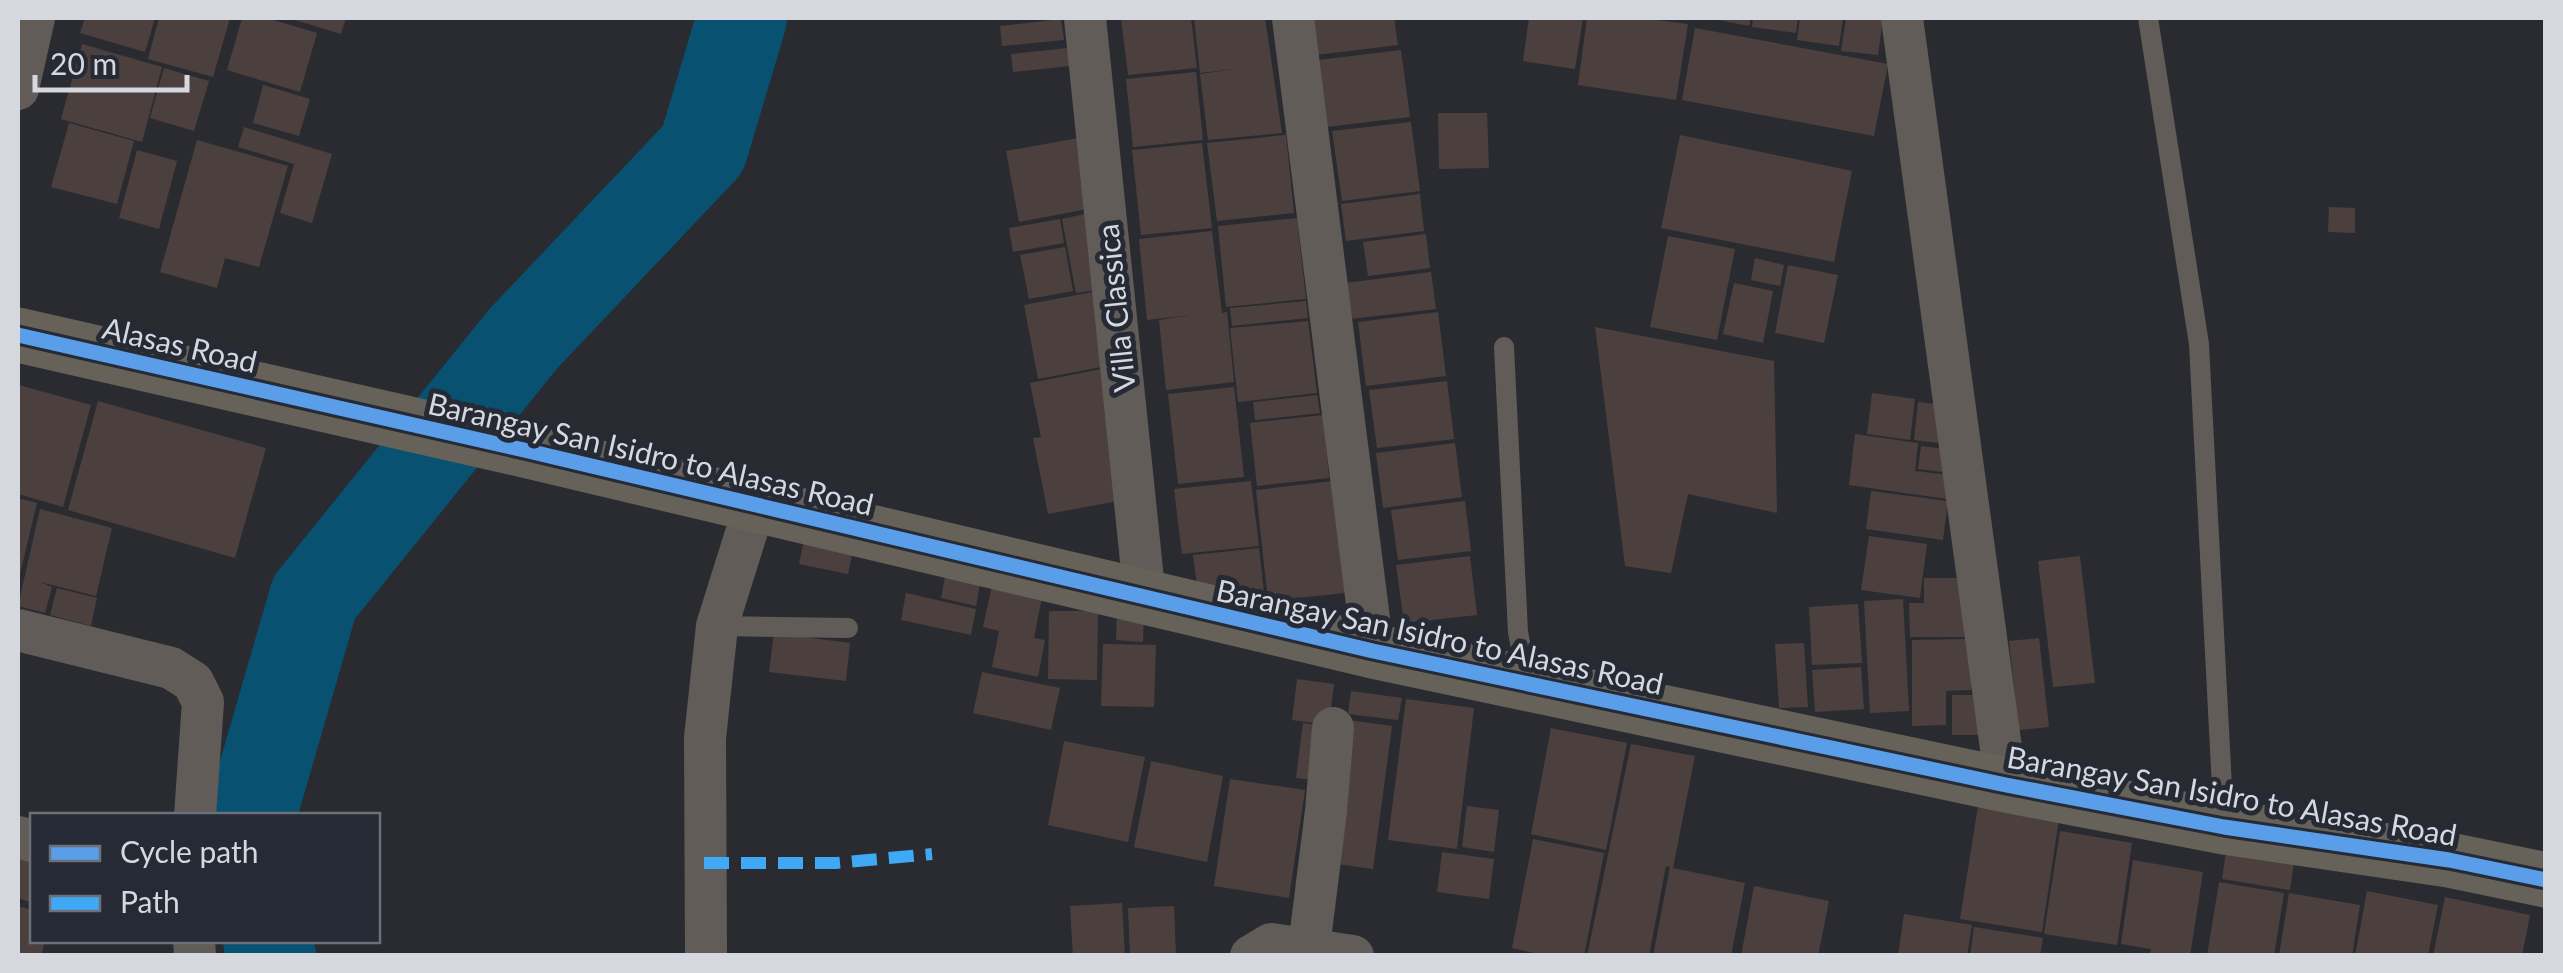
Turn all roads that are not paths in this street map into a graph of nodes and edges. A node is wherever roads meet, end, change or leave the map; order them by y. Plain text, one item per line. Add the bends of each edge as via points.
1 (34, 18) edge
2 (1086, 18) edge
3 (1293, 18) edge
4 (1902, 18) edge
5 (2148, 18) edge
6 (18, 89) edge
7 (18, 335) edge
8 (1504, 347) dead end
9 (330, 407) joint
10 (756, 505) junction
11 (1145, 600) junction
12 (718, 626) junction
13 (848, 628) dead end
14 (18, 630) edge
15 (1374, 651) junction
16 (1528, 684) junction
17 (1332, 728) dead end
18 (2006, 785) junction
19 (194, 813) edge
20 (2224, 827) junction
21 (2546, 880) edge
22 (1308, 947) junction
23 (706, 956) edge
24 (1251, 956) edge
25 (1352, 956) edge

1 - 6 street
2 - 11 street, Villa Classica
3 - 15 street
4 - 18 street
5 - 20 lane via 2198,344
7 - 9 street, Alasas Road
8 - 16 lane via 1518,632
9 - 10 street, Barangay San Isidro to Alasas Road
10 - 11 street, Barangay San Isidro to Alasas Road
10 - 12 street
11 - 15 street, Barangay San Isidro to Alasas Road
12 - 13 lane
12 - 23 street via 706,738
14 - 19 street via 170,668 193,682 204,702
15 - 16 street, Barangay San Isidro to Alasas Road
16 - 18 street, Barangay San Isidro to Alasas Road
17 - 22 street
18 - 20 street, Barangay San Isidro to Alasas Road
20 - 21 street, Barangay San Isidro to Alasas Road
22 - 24 street via 1270,944
22 - 25 street

